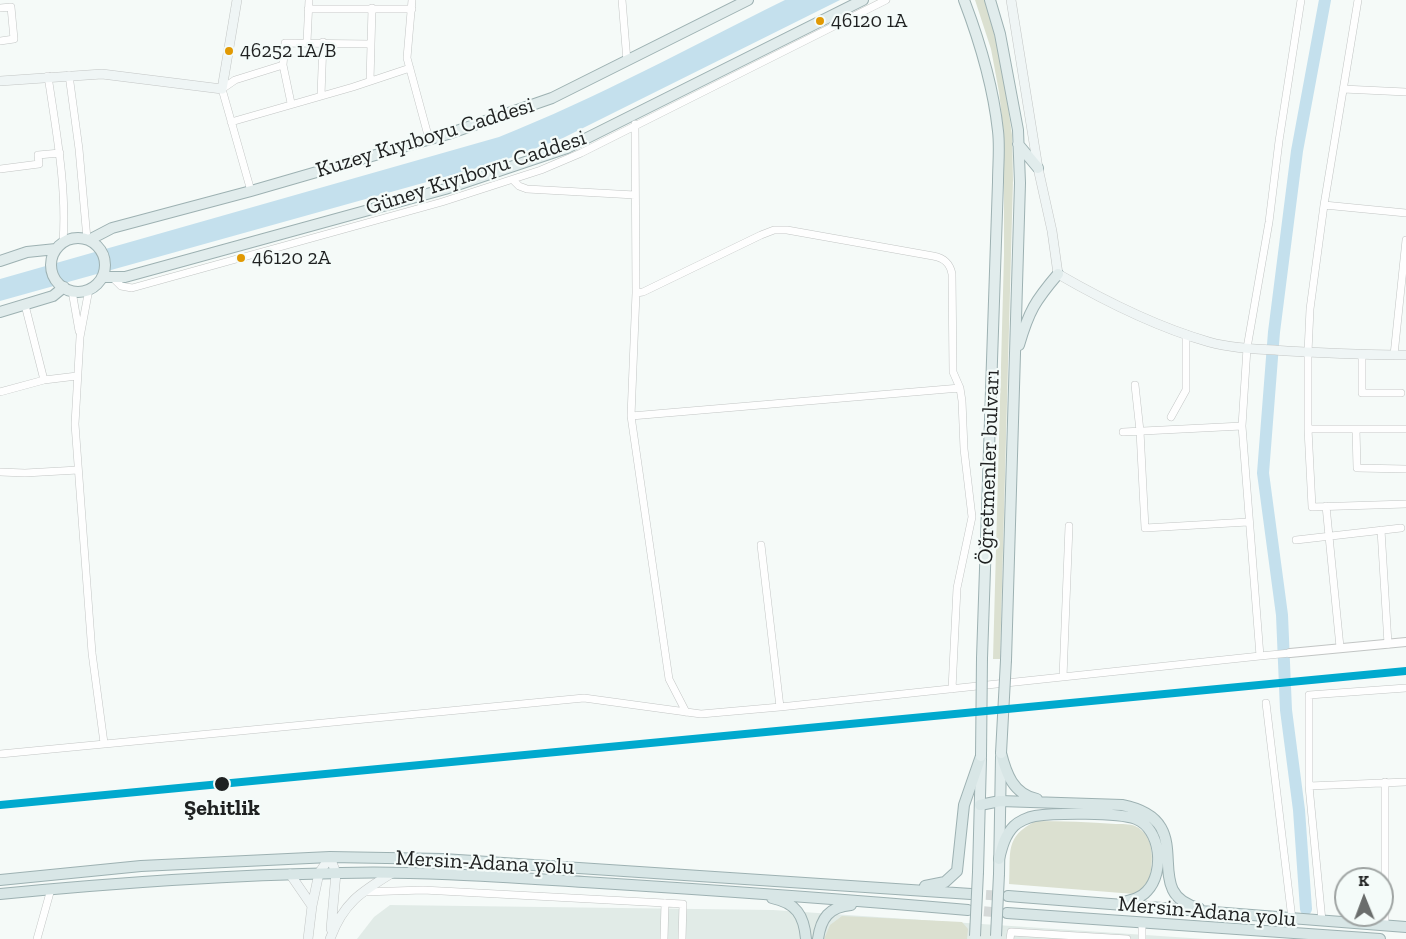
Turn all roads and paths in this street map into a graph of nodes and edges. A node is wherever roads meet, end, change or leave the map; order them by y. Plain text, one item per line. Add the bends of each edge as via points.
1 (237, 0) edge
2 (309, 0) edge
3 (342, 0) edge
4 (412, 0) edge
5 (622, 0) edge
6 (748, 0) edge
7 (863, 0) edge
8 (886, 0) edge
9 (962, 0) edge
10 (990, 0) edge
11 (1011, 0) edge
12 (1301, 0) edge
13 (1358, 0) edge
14 (0, 8) edge
15 (372, 8) junction
16 (308, 9) junction
17 (341, 9) junction
18 (412, 9) junction
19 (0, 41) edge
20 (307, 42) junction
21 (323, 42) junction
22 (371, 44) junction
23 (627, 61) junction
24 (283, 65) junction
25 (410, 68) junction
26 (69, 75) junction
27 (48, 76) junction
28 (0, 81) edge
29 (370, 81) junction
30 (222, 89) junction
31 (1343, 89) junction
32 (1406, 92) edge
33 (321, 95) junction
34 (291, 104) junction
35 (635, 113) junction
36 (231, 122) junction
37 (635, 126) junction
38 (429, 139) junction
39 (1018, 144) junction
40 (60, 153) junction
41 (1038, 168) junction
42 (0, 169) edge
43 (513, 180) junction
44 (251, 191) junction
45 (636, 195) junction
46 (1324, 205) junction
47 (1406, 213) edge
48 (88, 240) junction
49 (1406, 240) edge
50 (60, 246) junction
51 (0, 261) edge
52 (1058, 274) junction
53 (1404, 277) edge
54 (107, 278) junction
55 (68, 289) junction
56 (89, 289) junction
57 (636, 293) junction
58 (25, 305) junction
59 (0, 312) edge
60 (1186, 334) junction
61 (80, 337) junction
62 (1252, 348) junction
63 (1304, 352) junction
64 (1362, 354) junction
65 (1394, 355) junction
66 (1406, 355) edge
67 (1014, 363) junction
68 (77, 376) junction
69 (44, 380) junction
70 (1135, 385) dead end
71 (960, 388) junction
72 (0, 392) edge
73 (1401, 393) dead end
74 (631, 416) junction
75 (1171, 417) dead end
76 (1242, 426) junction
77 (1308, 429) junction
78 (1356, 429) junction
79 (1406, 429) edge
80 (1140, 431) junction
81 (1123, 432) dead end
82 (1406, 469) edge
83 (78, 470) junction
84 (0, 472) edge
85 (1406, 504) edge
86 (1326, 506) junction
87 (972, 517) junction
88 (987, 517) junction
89 (1248, 522) junction
90 (1069, 526) dead end
91 (1401, 528) dead end
92 (1381, 530) junction
93 (1329, 536) junction
94 (1296, 540) dead end
95 (760, 546) dead end
96 (1406, 642) edge
97 (1388, 644) junction
98 (1340, 647) junction
99 (1290, 653) joint
100 (1260, 656) junction
101 (1063, 677) junction
102 (1406, 688) edge
103 (952, 689) junction
104 (1266, 703) dead end
105 (780, 707) junction
106 (686, 712) junction
107 (104, 743) junction
108 (1001, 753) junction
109 (0, 754) edge
110 (981, 756) junction
111 (1385, 783) junction
112 (1406, 783) edge
113 (1309, 786) junction
114 (1000, 801) junction
115 (1058, 803) junction
116 (980, 805) junction
117 (330, 856) junction
118 (999, 859) junction
119 (1385, 867) edge
120 (319, 873) junction
121 (336, 873) junction
122 (392, 873) junction
123 (290, 874) junction
124 (0, 880) edge
125 (884, 888) junction
126 (51, 889) junction
127 (727, 890) junction
128 (360, 892) junction
129 (0, 894) edge
130 (971, 894) tunnel mouth
131 (665, 903) junction
132 (312, 906) junction
133 (924, 906) junction
134 (968, 910) tunnel mouth
135 (1007, 913) tunnel mouth
136 (1287, 918) junction
137 (1322, 921) junction
138 (1142, 922) junction
139 (1334, 922) edge
140 (1265, 935) edge
141 (996, 937) edge
142 (1327, 937) edge
143 (330, 938) edge
144 (975, 938) edge
145 (37, 939) edge
146 (308, 939) edge
147 (664, 939) edge
148 (682, 939) edge
149 (806, 939) edge
150 (818, 939) edge
151 (1010, 939) edge
152 (1127, 939) edge
153 (1142, 939) edge
154 (1380, 939) edge

1 - 30 main road
2 - 16 street
3 - 17 street
4 - 18 street
5 - 23 street
6 - 23 main road, Kuzey Kıyıboyu Caddesi
7 - 35 main road, Güney Kıyıboyu Caddesi
8 - 37 street
9 - 88 main road, Öğretmenler bulvarı via 979,40 998,132
10 - 39 main road, Öğretmenler bulvarı via 1007,69
11 - 41 main road
12 - 62 street
13 - 31 street
14 - 19 street via 11,7 14,39
15 - 17 street
15 - 18 street
15 - 22 street
16 - 17 street
16 - 20 street
18 - 25 street via 407,58
20 - 21 street
20 - 24 street via 285,43
21 - 22 street
21 - 33 street
22 - 29 street
23 - 38 main road, Kuzey Kıyıboyu Caddesi via 552,98
24 - 30 street via 235,80
24 - 34 street
25 - 29 street
25 - 38 street
26 - 27 main road
26 - 30 main road via 102,74
26 - 48 street
27 - 28 main road
27 - 40 street
29 - 33 street
30 - 36 street
31 - 32 street
31 - 46 street
33 - 34 street
34 - 36 street
35 - 37 street
35 - 54 main road, Güney Kıyıboyu Caddesi via 567,148 445,189 125,278
36 - 44 street
37 - 43 street
37 - 45 street
38 - 44 main road, Kuzey Kıyıboyu Caddesi
39 - 41 main road
39 - 67 main road, Öğretmenler bulvarı
40 - 42 street via 38,155 39,164
40 - 50 street via 65,213
41 - 52 main road
43 - 45 street via 527,189
43 - 54 street via 132,288
44 - 48 main road, Kuzey Kıyıboyu Caddesi via 112,228
45 - 57 street
46 - 47 street
46 - 63 street
48 - 50 main road via 71,239
48 - 54 main road via 102,252
49 - 53 street
50 - 51 main road
50 - 55 main road via 51,265 53,274
52 - 60 main road via 1088,292
52 - 67 main road via 1026,320
53 - 65 street
54 - 56 main road
55 - 56 main road
55 - 58 main road
55 - 61 street
56 - 61 street
57 - 71 street via 774,230 940,257 952,274 953,372
57 - 74 street
58 - 59 main road
58 - 69 street
60 - 62 main road
60 - 75 street via 1186,390
61 - 68 street
62 - 63 main road
62 - 76 street
63 - 64 main road
63 - 77 street
64 - 65 main road
64 - 73 street via 1362,393
65 - 66 main road
67 - 108 main road, Öğretmenler bulvarı, bridge
68 - 69 street
68 - 83 street
69 - 72 street
70 - 80 street
71 - 74 street
71 - 87 street
74 - 106 street via 669,679
76 - 80 street
76 - 89 street
77 - 78 street
77 - 86 street via 1311,507
78 - 79 street
78 - 82 street via 1357,468
80 - 81 street
80 - 89 street via 1145,528
83 - 84 street
83 - 107 street via 92,653
85 - 86 street
86 - 93 street
87 - 88 street
87 - 103 street via 957,588
88 - 110 main road, Öğretmenler bulvarı, bridge
89 - 100 street
90 - 101 street
91 - 92 street
92 - 93 street
92 - 97 street
93 - 94 street
93 - 98 street
95 - 105 street
96 - 97 street
97 - 98 street
98 - 99 street
99 - 100 street
100 - 101 street
101 - 103 street
102 - 113 street via 1309,695
103 - 105 street
104 - 136 street
105 - 106 street
106 - 107 street via 584,698
107 - 109 street
108 - 114 main road, Öğretmenler bulvarı
108 - 115 highway via 1016,788 1031,798
110 - 116 main road, Öğretmenler bulvarı
110 - 125 highway via 964,805 956,874 937,884
111 - 112 street
111 - 113 street
111 - 119 street
113 - 137 street
114 - 115 highway
114 - 116 highway
114 - 118 main road, Öğretmenler bulvarı
115 - 136 highway via 1122,805 1152,816 1166,838 1172,891 1195,907
116 - 144 main road, Öğretmenler bulvarı, bridge
117 - 120 main road
117 - 121 main road
117 - 124 highway, Mersin-Adana yolu via 141,866
117 - 125 highway, Mersin-Adana yolu via 443,859
118 - 136 highway, Mersin-Adana yolu via 1004,840 1014,825 1031,817 1119,815 1148,827 1156,845 1157,870 1146,893 1121,902 1008,896
118 - 141 main road, Öğretmenler bulvarı, bridge
120 - 121 highway, Mersin-Adana yolu
120 - 123 highway, Mersin-Adana yolu
120 - 132 main road
121 - 122 highway, Mersin-Adana yolu
121 - 143 main road
122 - 127 highway, Mersin-Adana yolu
122 - 128 main road
123 - 126 highway, Mersin-Adana yolu
123 - 132 main road
125 - 130 highway, Mersin-Adana yolu
126 - 129 highway, Mersin-Adana yolu
126 - 145 street
127 - 133 highway, Mersin-Adana yolu
127 - 149 highway via 781,900 794,907 802,915
128 - 131 street via 423,890
128 - 143 main road via 343,911
131 - 147 street
131 - 148 street via 683,904
132 - 146 main road
133 - 134 highway, Mersin-Adana yolu
133 - 150 highway via 840,906 820,924
135 - 138 highway, Mersin-Adana yolu
136 - 137 highway, Mersin-Adana yolu
137 - 139 highway, Mersin-Adana yolu
138 - 140 highway, Mersin-Adana yolu
138 - 153 street
140 - 142 highway, Mersin-Adana yolu
142 - 154 highway, Mersin-Adana yolu
151 - 152 street via 1011,932

